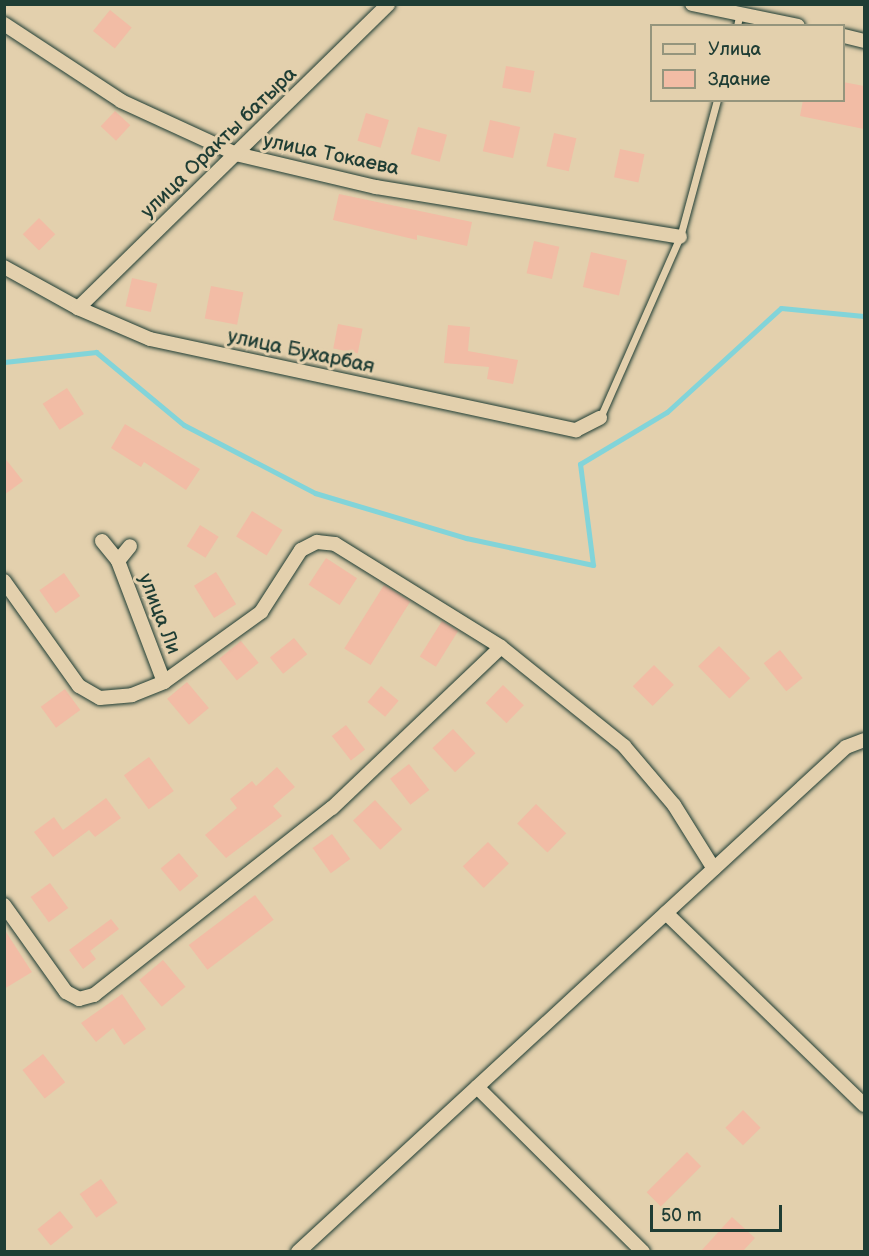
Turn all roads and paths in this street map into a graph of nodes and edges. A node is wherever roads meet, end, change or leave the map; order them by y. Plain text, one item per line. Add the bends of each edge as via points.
1 (388, 4) edge
2 (692, 4) edge
3 (738, 19) edge
4 (4, 24) edge
5 (781, 24) edge
6 (845, 36) edge
7 (864, 41) edge
8 (716, 102) edge
9 (236, 154) junction
10 (680, 237) junction
11 (4, 267) edge
12 (78, 308) junction
13 (600, 418) joint
14 (102, 541) dead end
15 (130, 546) dead end
16 (118, 561) junction
17 (4, 581) edge
18 (501, 647) junction
19 (164, 682) junction
20 (864, 740) edge
21 (714, 868) junction
22 (4, 905) edge
23 (666, 913) junction
24 (477, 1087) junction
25 (864, 1105) edge
26 (298, 1251) edge
27 (643, 1251) edge

1 - 9 street, улица Оракты батыра
2 - 3 street
3 - 5 street
4 - 9 street, улица Токаева via 121,101
6 - 7 street
8 - 10 lane
9 - 10 street, улица Токаева via 376,187
9 - 12 street, улица Оракты батыра
10 - 13 lane
11 - 12 street, улица Бухарбая
12 - 13 street, улица Бухарбая via 150,339 347,382 576,430
14 - 16 street, улица Ли
15 - 16 street, улица Ли
16 - 19 street, улица Ли
17 - 19 street via 79,686 100,698 132,695
18 - 19 street via 335,544 317,542 301,550 261,612
18 - 21 street via 624,746 669,798
18 - 22 street via 332,808 94,994 80,999 66,992
20 - 21 street via 846,747
21 - 23 street
23 - 24 street
23 - 25 street
24 - 26 street
24 - 27 street

